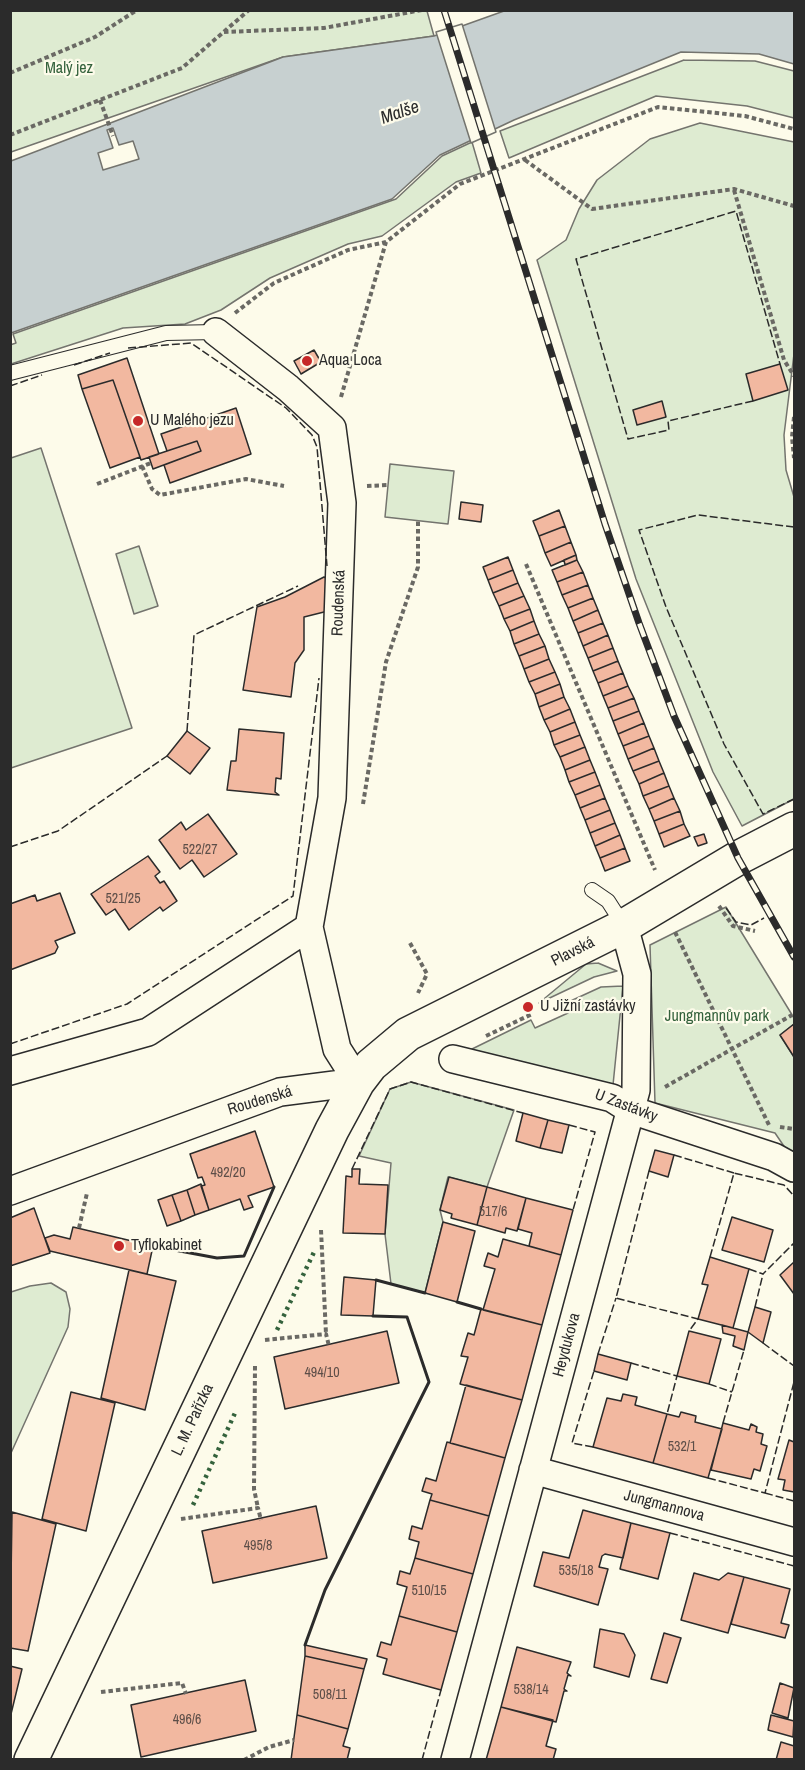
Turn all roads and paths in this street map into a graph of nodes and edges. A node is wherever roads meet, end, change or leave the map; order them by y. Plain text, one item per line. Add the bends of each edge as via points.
1 (137, 10) edge
2 (249, 10) edge
3 (422, 10) edge
4 (224, 32) junction
5 (10, 73) edge
6 (100, 100) junction
7 (795, 129) edge
8 (10, 135) edge
9 (113, 136) dead end
10 (524, 159) junction
11 (734, 189) junction
12 (795, 206) edge
13 (386, 242) junction
14 (216, 332) junction
15 (10, 373) edge
16 (795, 376) edge
17 (795, 417) edge
18 (332, 428) junction
19 (795, 458) edge
20 (151, 463) dead end
21 (142, 466) junction
22 (97, 484) dead end
23 (284, 486) dead end
24 (418, 521) dead end
25 (526, 564) dead end
26 (361, 811) dead end
27 (794, 832) edge
28 (650, 858) dead end
29 (592, 890) dead end
30 (716, 900) dead end
31 (672, 926) dead end
32 (309, 927) junction
33 (624, 927) junction
34 (755, 931) dead end
35 (410, 943) dead end
36 (532, 1014) dead end
37 (792, 1015) dead end
38 (408, 1035) junction
39 (484, 1037) dead end
40 (732, 1048) junction
41 (453, 1059) dead end
42 (10, 1071) edge
43 (358, 1082) junction
44 (662, 1089) dead end
45 (631, 1110) junction
46 (784, 1162) edge
47 (10, 1191) edge
48 (320, 1221) dead end
49 (326, 1334) junction
50 (264, 1340) dead end
51 (329, 1346) dead end
52 (256, 1358) dead end
53 (534, 1470) junction
54 (258, 1508) junction
55 (181, 1519) dead end
56 (261, 1520) dead end
57 (795, 1542) edge
58 (101, 1692) dead end
59 (186, 1694) dead end
60 (294, 1740) dead end
61 (31, 1760) edge
62 (244, 1760) edge
63 (455, 1760) edge

1 - 5 path via 95,37
2 - 4 path
3 - 4 path via 324,28
4 - 6 path via 182,68
6 - 8 path
6 - 9 path
7 - 10 path via 745,116 658,107
10 - 11 path via 592,209
10 - 13 path via 460,184
11 - 12 path
11 - 16 path via 784,360
13 - 14 path via 348,250 274,283
13 - 18 path
14 - 15 lane via 166,333
14 - 18 street
17 - 19 path
18 - 32 street, Roudenská via 342,503 332,798
20 - 21 path
21 - 22 path
21 - 23 path via 152,489 160,495 246,479
24 - 26 path via 418,567 386,662
25 - 28 path
27 - 33 street, Plavská via 738,858
29 - 33 lane via 608,901
30 - 34 path via 733,926
31 - 40 path
32 - 42 street via 148,1032
32 - 43 street, Roudenská via 337,1049
33 - 38 street, Plavská
33 - 45 street, Heydukova via 638,974 636,1090
35 - 38 path via 427,974 412,1007
36 - 39 path
37 - 40 path
38 - 43 street, Plavská via 387,1050
40 - 44 path
40 - 46 path
41 - 45 street, U Zastávky via 612,1098
43 - 47 street, Roudenská via 280,1092
43 - 61 street, L. M. Pařízka
45 - 46 street, U Zastávky
45 - 53 street, Heydukova
48 - 49 path
49 - 50 path
49 - 51 path
52 - 54 path via 254,1489
53 - 57 street, Jungmannova
53 - 63 street, Heydukova
54 - 55 path
54 - 56 path
58 - 59 path via 182,1683
60 - 62 path

